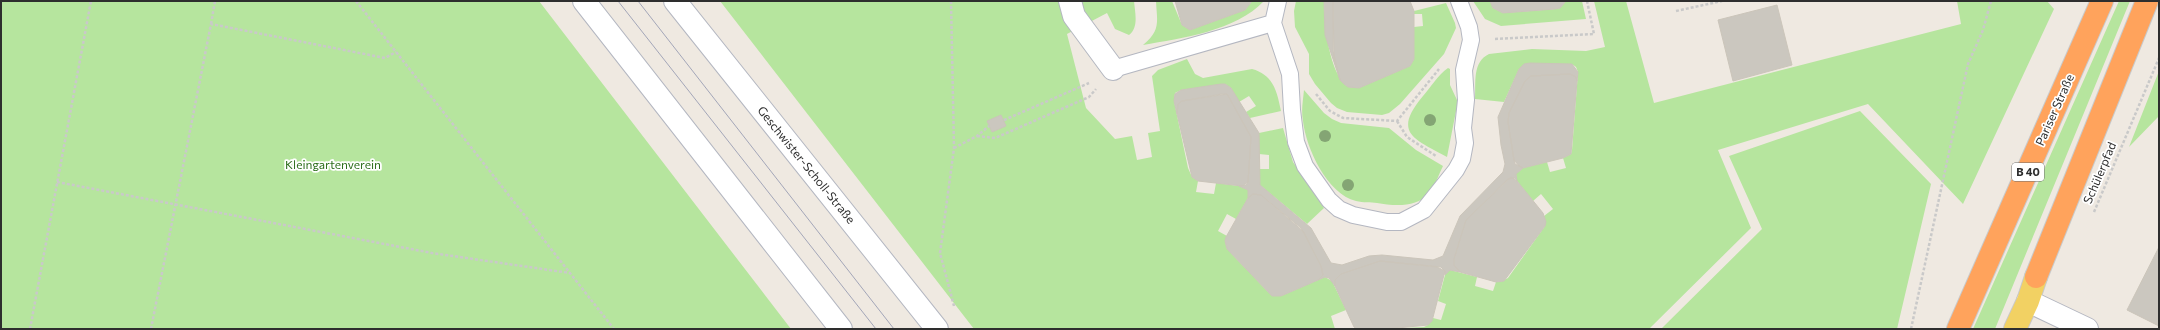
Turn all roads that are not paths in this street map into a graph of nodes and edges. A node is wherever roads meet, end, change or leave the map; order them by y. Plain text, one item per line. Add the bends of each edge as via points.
1 (584, 1) edge
2 (675, 1) edge
3 (1070, 1) edge
4 (1278, 1) edge
5 (1458, 1) edge
6 (2102, 1) edge
7 (2147, 1) edge
8 (1273, 23) junction
9 (1113, 69) joint
10 (2036, 278) joint
11 (2028, 301) junction
12 (842, 329) edge
13 (937, 329) edge
14 (1958, 329) edge
15 (2015, 329) edge
16 (2086, 329) edge

1 - 12 main road
2 - 13 main road, Geschwister-Scholl-Straße
3 - 9 main road via 1074,16
4 - 8 lane
5 - 8 lane via 1469,27 1471,40 1464,70 1464,152 1456,170 1424,210 1401,222 1353,216 1340,209 1329,200 1305,166 1296,142 1290,74
6 - 14 highway, Pariser Straße / B 40
7 - 10 highway
8 - 9 lane
10 - 11 main road
11 - 15 main road
11 - 16 main road

